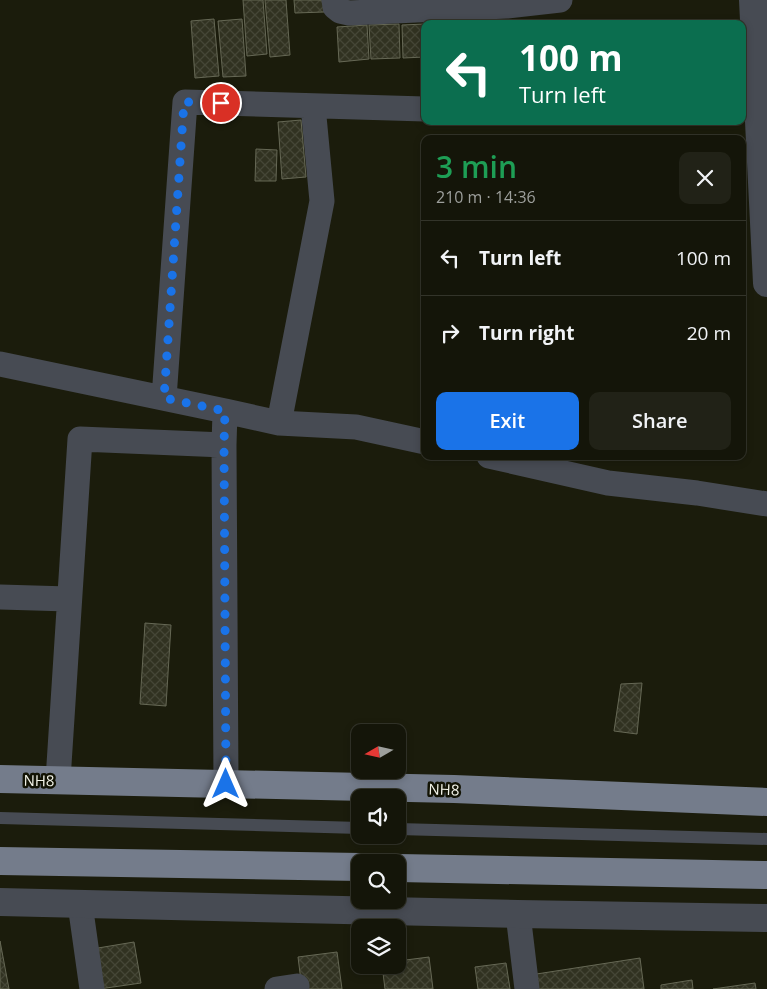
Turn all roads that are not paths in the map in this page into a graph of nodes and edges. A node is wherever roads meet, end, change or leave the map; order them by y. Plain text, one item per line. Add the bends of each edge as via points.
1 (334, 0) edge
2 (560, 0) edge
3 (753, 0) edge
4 (750, 74) edge
5 (312, 106) junction
6 (421, 109) edge
7 (767, 283) edge
8 (0, 364) edge
9 (164, 398) junction
10 (225, 411) junction
11 (279, 423) junction
12 (421, 441) edge
13 (224, 445) junction
14 (507, 460) edge
15 (767, 504) edge
16 (0, 597) edge
17 (69, 599) junction
18 (0, 779) edge
19 (58, 780) junction
20 (226, 784) junction
21 (767, 802) edge
22 (0, 818) edge
23 (351, 828) edge
24 (406, 829) edge
25 (767, 839) edge
26 (0, 861) edge
27 (351, 867) edge
28 (406, 868) edge
29 (767, 875) edge
30 (0, 902) edge
31 (80, 904) junction
32 (518, 914) junction
33 (767, 918) edge
34 (92, 989) edge
35 (526, 989) edge

1 - 2 street via 335,7 349,13 507,6
3 - 4 street
4 - 7 street
5 - 6 street
5 - 9 street via 184,102
5 - 11 street via 322,201
8 - 9 street
9 - 10 street
10 - 11 street
10 - 13 street
11 - 12 street via 356,427
13 - 17 street via 80,439
13 - 20 street
14 - 15 street via 608,483
16 - 17 street
17 - 19 street
18 - 19 main road, NH8
19 - 20 main road, NH8
20 - 21 main road, NH8 via 454,789
22 - 23 lane
24 - 25 lane
26 - 27 main road
28 - 29 main road
30 - 31 street
31 - 32 street
31 - 34 street
32 - 33 street
32 - 35 street

